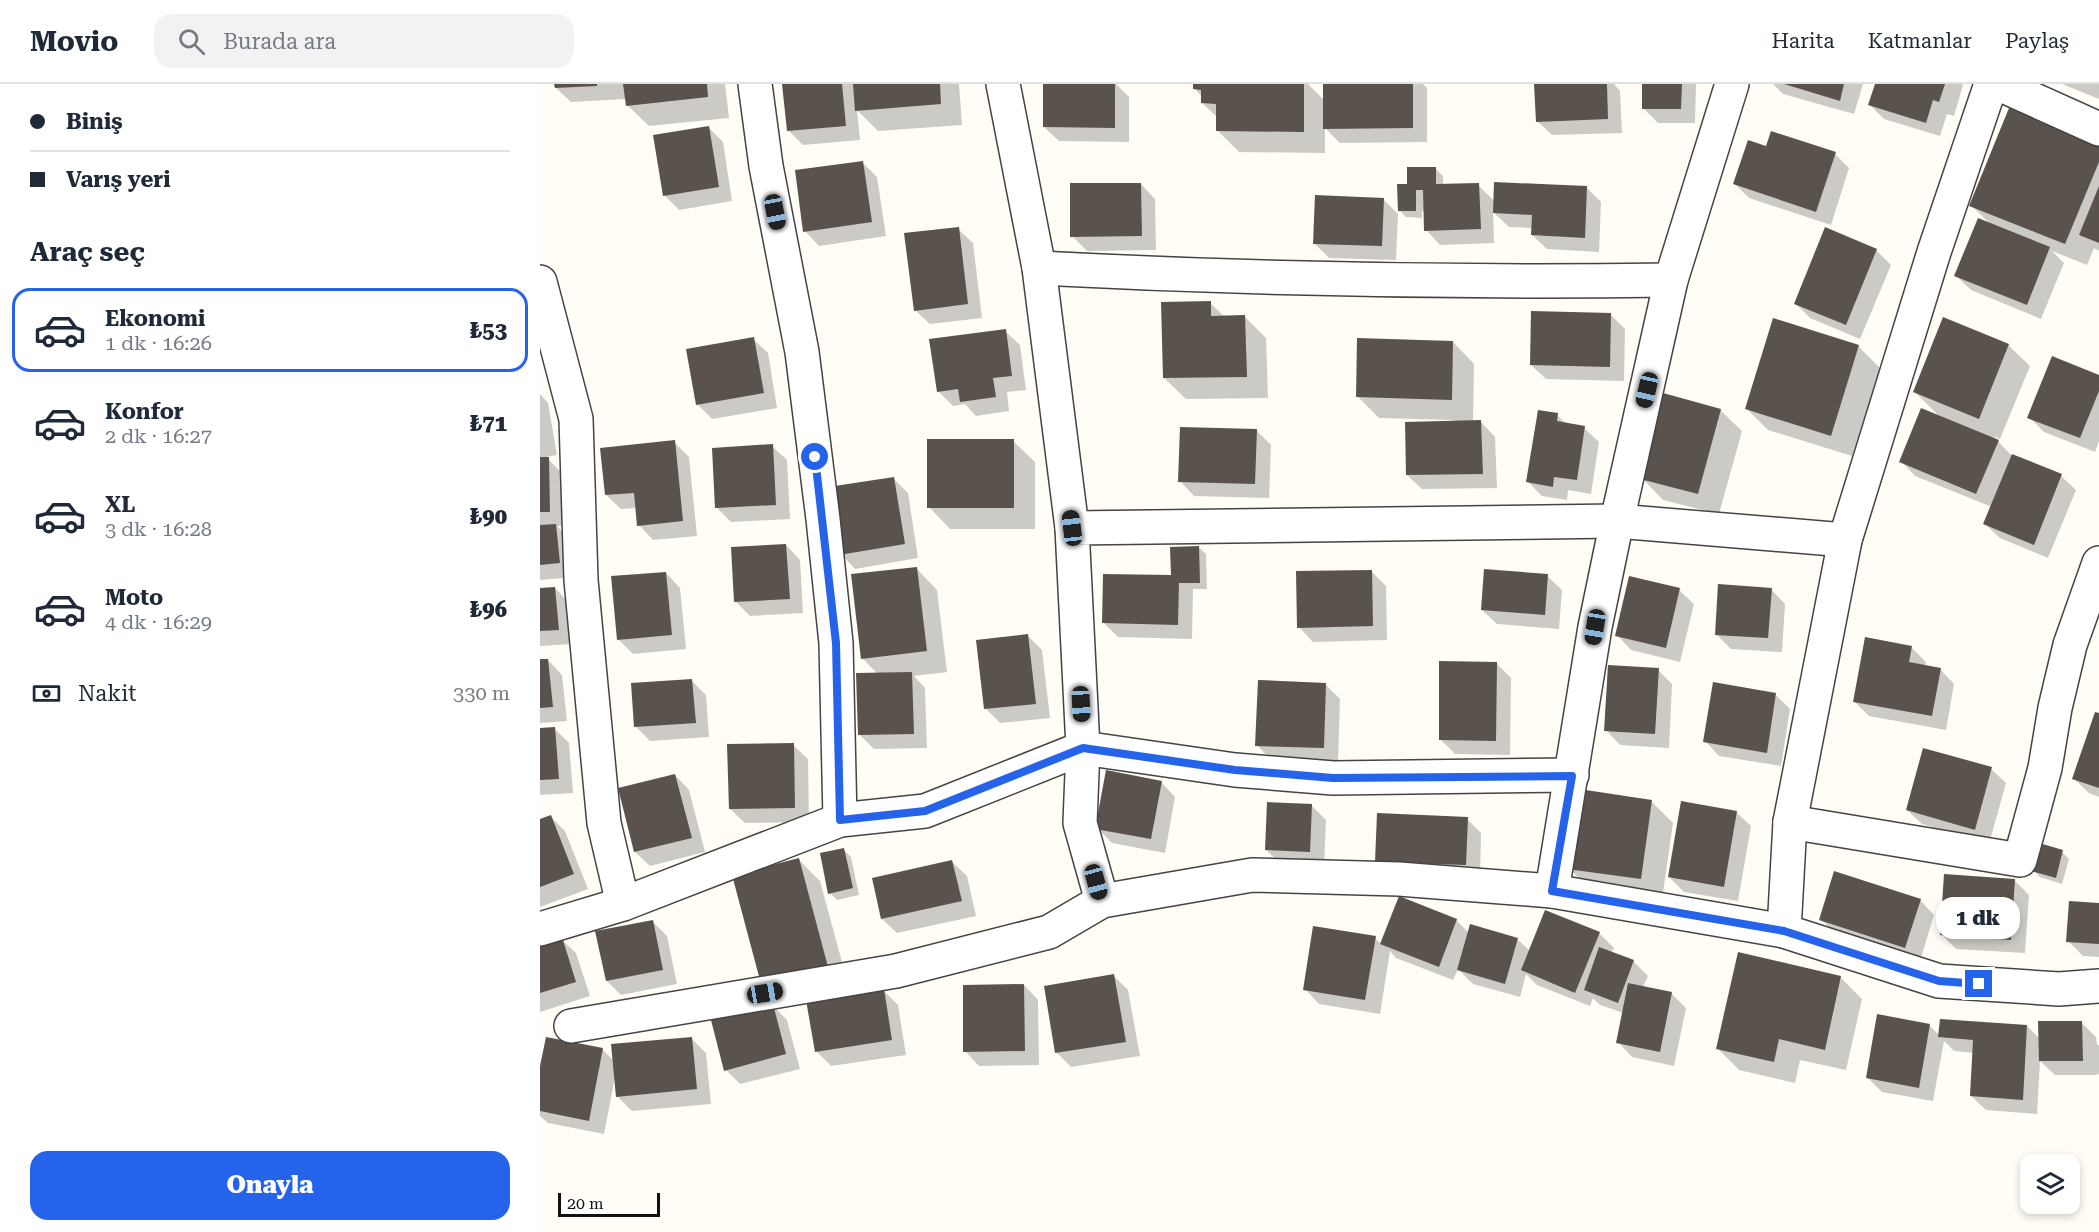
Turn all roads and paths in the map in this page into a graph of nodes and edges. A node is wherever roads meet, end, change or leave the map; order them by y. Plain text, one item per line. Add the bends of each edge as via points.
1 (755, 84) edge
2 (1003, 84) edge
3 (1732, 84) edge
4 (1991, 84) edge
5 (1999, 84) edge
6 (2099, 129) edge
7 (1039, 268) junction
8 (1671, 280) junction
9 (540, 282) edge
10 (1617, 521) junction
11 (1072, 528) junction
12 (1845, 540) junction
13 (2099, 563) edge
14 (2093, 599) edge
15 (1083, 748) junction
16 (1572, 776) junction
17 (840, 820) junction
18 (1790, 822) junction
19 (1552, 891) junction
20 (1102, 901) junction
21 (623, 904) junction
22 (540, 929) edge
23 (1784, 931) junction
24 (2099, 986) edge
25 (571, 1026) dead end

1 - 17 street via 766,166 802,352 824,519 836,643
2 - 7 street
3 - 8 street
4 - 12 street via 1934,252
5 - 6 street
7 - 8 street via 1198,276 1540,282
7 - 11 street
8 - 10 street
9 - 21 street via 576,419 581,580 604,823
10 - 11 street
10 - 12 street
10 - 16 street via 1595,627
11 - 15 street
12 - 18 street
13 - 14 street
14 - 18 street via 2070,645 2045,768 2020,860
15 - 16 street via 1235,770 1333,778
15 - 17 street via 925,811
15 - 20 street via 1080,823
16 - 19 street
17 - 21 street
18 - 23 street
19 - 20 street via 1399,879 1252,875
19 - 23 street
20 - 25 street via 1049,932 896,971
21 - 22 street
23 - 24 street via 1939,981 2059,989

